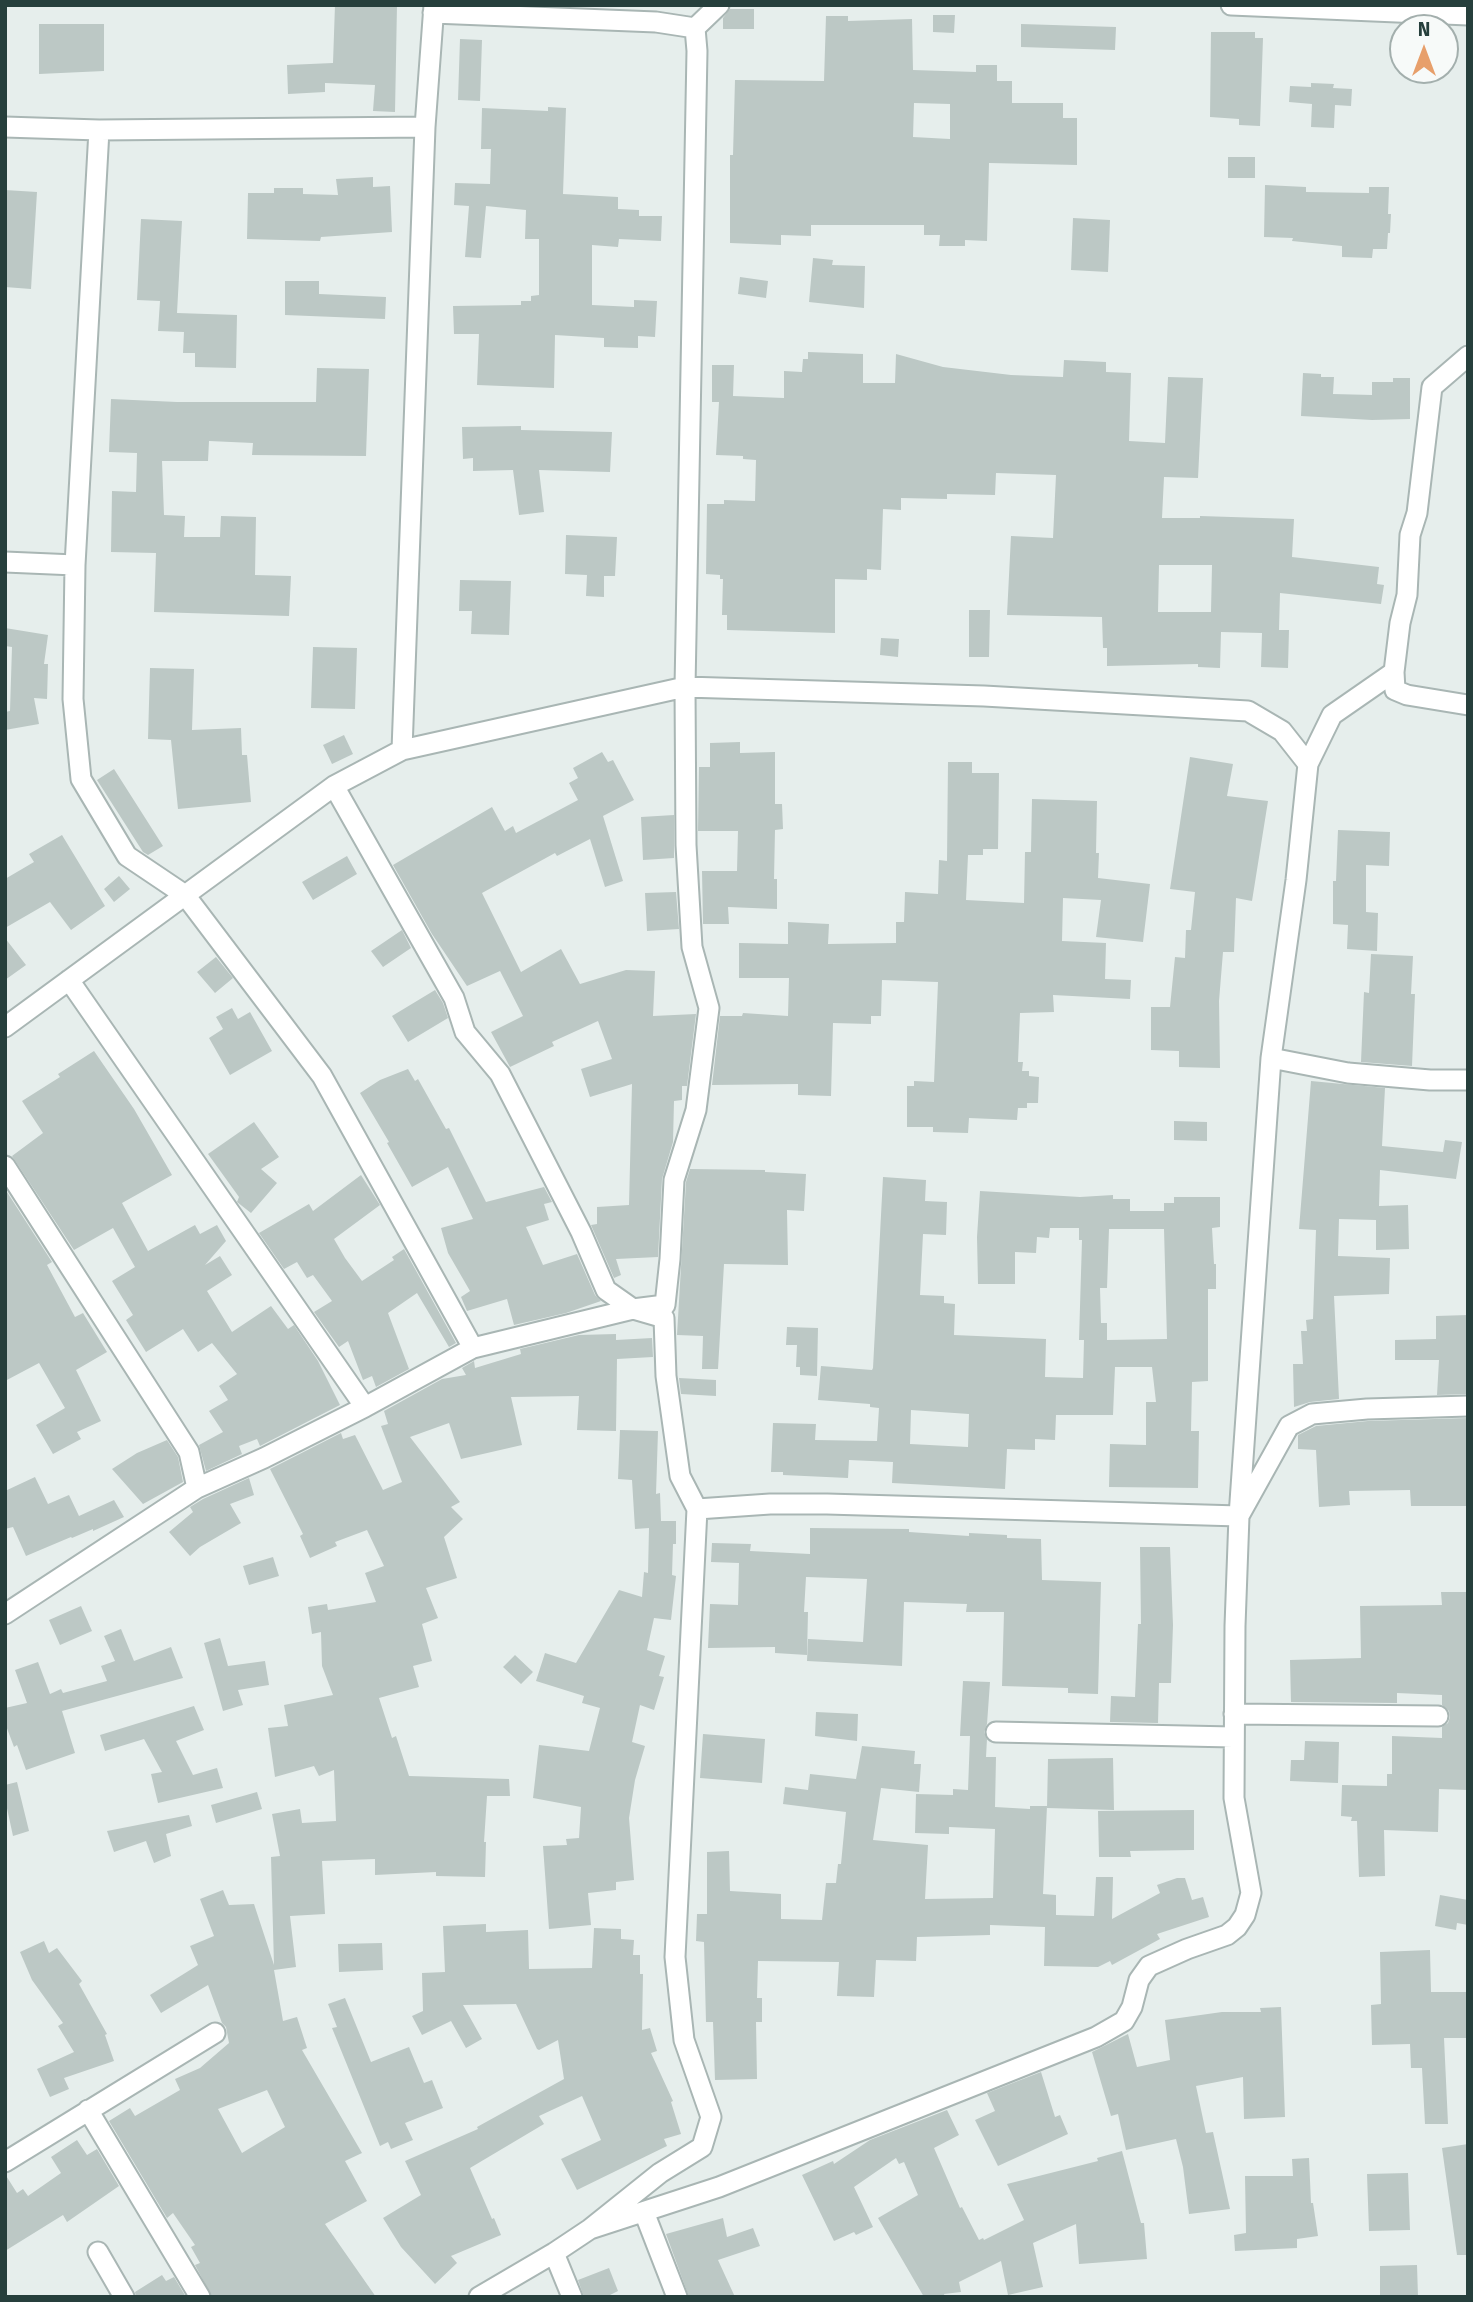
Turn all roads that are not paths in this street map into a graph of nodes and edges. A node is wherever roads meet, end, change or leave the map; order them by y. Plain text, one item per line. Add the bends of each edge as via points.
1 (719, 5) edge
2 (1230, 5) edge
3 (433, 9) edge
4 (1468, 15) edge
5 (695, 27) junction
6 (5, 127) edge
7 (425, 127) junction
8 (99, 130) junction
9 (1468, 356) edge
10 (5, 562) edge
11 (75, 565) junction
12 (1394, 672) junction
13 (685, 687) junction
14 (1468, 705) edge
15 (402, 750) junction
16 (1308, 764) junction
17 (334, 786) junction
18 (185, 895) junction
19 (69, 980) junction
20 (5, 1027) edge
21 (1271, 1058) junction
22 (1468, 1080) edge
23 (5, 1166) edge
24 (633, 1309) junction
25 (473, 1348) junction
26 (1468, 1406) edge
27 (365, 1407) junction
28 (197, 1488) junction
29 (697, 1509) junction
30 (1239, 1516) junction
31 (5, 1614) edge
32 (1234, 1714) junction
33 (1438, 1716) dead end
34 (996, 1732) dead end
35 (1233, 1737) junction
36 (215, 2033) dead end
37 (88, 2110) junction
38 (5, 2162) edge
39 (644, 2212) junction
40 (590, 2229) junction
41 (99, 2252) dead end
42 (554, 2253) junction
43 (124, 2297) edge
44 (200, 2297) edge
45 (479, 2297) edge
46 (572, 2297) edge
47 (677, 2297) edge

1 - 5 street
2 - 4 street
3 - 5 street
3 - 7 street
5 - 13 street
6 - 8 street
7 - 8 street
7 - 15 street
8 - 11 street
9 - 12 street via 1432,387
10 - 11 street
11 - 18 street via 73,699 82,779 127,856
12 - 14 street via 1395,691
12 - 16 street via 1332,715
13 - 15 street
13 - 16 street via 984,696 1248,711 1282,731
13 - 24 street via 692,947 709,1008 696,1110 674,1180 665,1305
15 - 17 street
16 - 21 street
17 - 18 street
17 - 24 street via 454,998 465,1032 500,1074 606,1290
18 - 19 street
18 - 25 street via 322,1076
19 - 20 street
19 - 27 street
21 - 22 street via 1348,1073
21 - 30 street
23 - 28 street via 190,1452
24 - 25 street
24 - 29 street via 664,1318 666,1376 680,1476
25 - 27 street
26 - 30 street via 1312,1414 1289,1426
27 - 28 street
28 - 31 street
29 - 30 street via 827,1504
29 - 40 street via 675,1957 684,2040 711,2118 702,2147 660,2173
30 - 32 street
32 - 33 street
32 - 35 street
34 - 35 street
35 - 39 street via 1234,1798 1251,1893 1245,1915 1227,1935 1149,1966 1124,2021 1096,2037 719,2187
36 - 37 street
37 - 38 street
37 - 44 street
39 - 40 street
39 - 47 street
40 - 42 street
41 - 43 street
42 - 45 street
42 - 46 street

